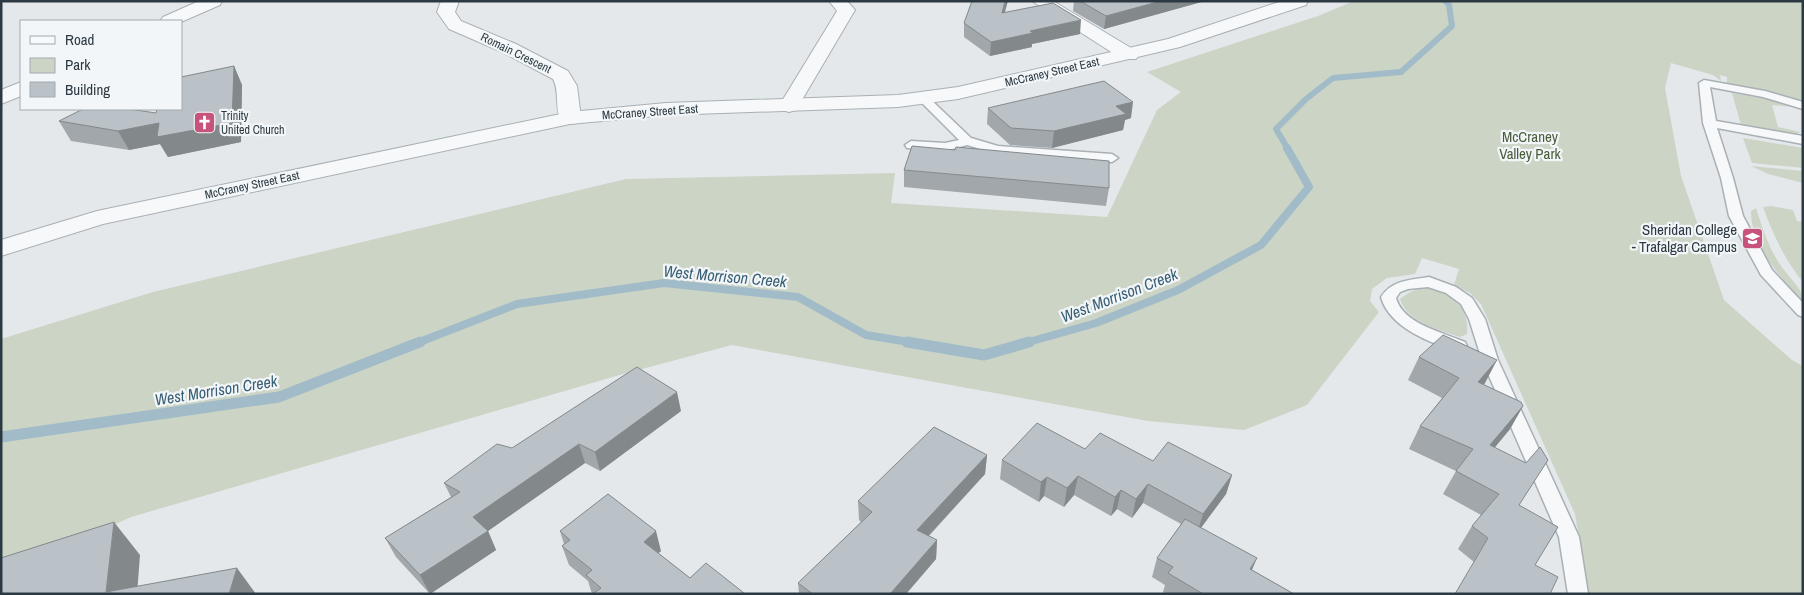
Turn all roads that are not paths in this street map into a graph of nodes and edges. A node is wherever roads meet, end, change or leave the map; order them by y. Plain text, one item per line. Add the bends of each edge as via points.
1 (214, 1) edge
2 (450, 1) edge
3 (837, 1) edge
4 (1040, 1) edge
5 (1300, 1) edge
6 (171, 20) edge
7 (1129, 55) junction
8 (20, 88) edge
9 (1, 98) edge
10 (924, 98) junction
11 (789, 106) junction
12 (1803, 106) edge
13 (570, 118) junction
14 (1709, 123) junction
15 (1803, 140) edge
16 (967, 141) junction
17 (911, 145) edge
18 (1112, 158) dead end
19 (1, 248) edge
20 (1803, 312) edge
21 (1490, 360) junction
22 (1578, 594) edge

1 - 6 street
2 - 13 street, Romain Crescent via 446,12 455,25 509,48 561,76 566,86
3 - 11 street via 846,10
4 - 7 street
5 - 7 street, McCraney Street East
7 - 10 street, McCraney Street East
8 - 9 street
10 - 11 street, McCraney Street East
10 - 16 lane
11 - 13 street, McCraney Street East via 666,108
12 - 14 lane via 1773,96 1704,83
13 - 19 street, McCraney Street East via 97,218
14 - 15 lane
14 - 20 lane via 1736,216 1766,272
16 - 17 lane via 945,147
16 - 18 lane via 997,150
21 - 21 lane via 1477,319 1460,295 1442,286 1417,282 1395,289 1388,297 1393,310 1409,323
21 - 22 lane via 1569,536

